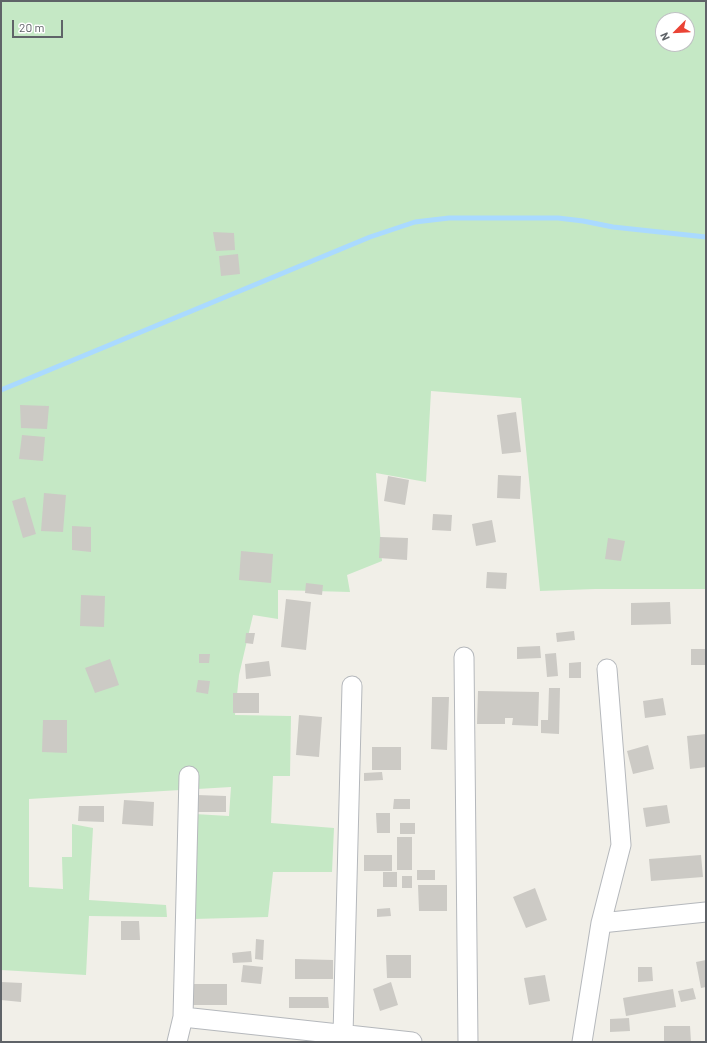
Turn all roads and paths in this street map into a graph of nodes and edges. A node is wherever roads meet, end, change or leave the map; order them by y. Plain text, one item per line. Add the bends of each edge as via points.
1 (464, 657) dead end
2 (607, 668) dead end
3 (352, 686) dead end
4 (189, 776) dead end
5 (706, 912) edge
6 (601, 923) junction
7 (183, 1018) junction
8 (343, 1035) junction
9 (177, 1042) edge
10 (412, 1042) edge
11 (468, 1042) edge
12 (582, 1042) edge

1 - 11 street
2 - 6 street via 621,845
3 - 8 street
4 - 7 street
5 - 6 street
6 - 12 street
7 - 8 street
7 - 9 street
8 - 10 street

